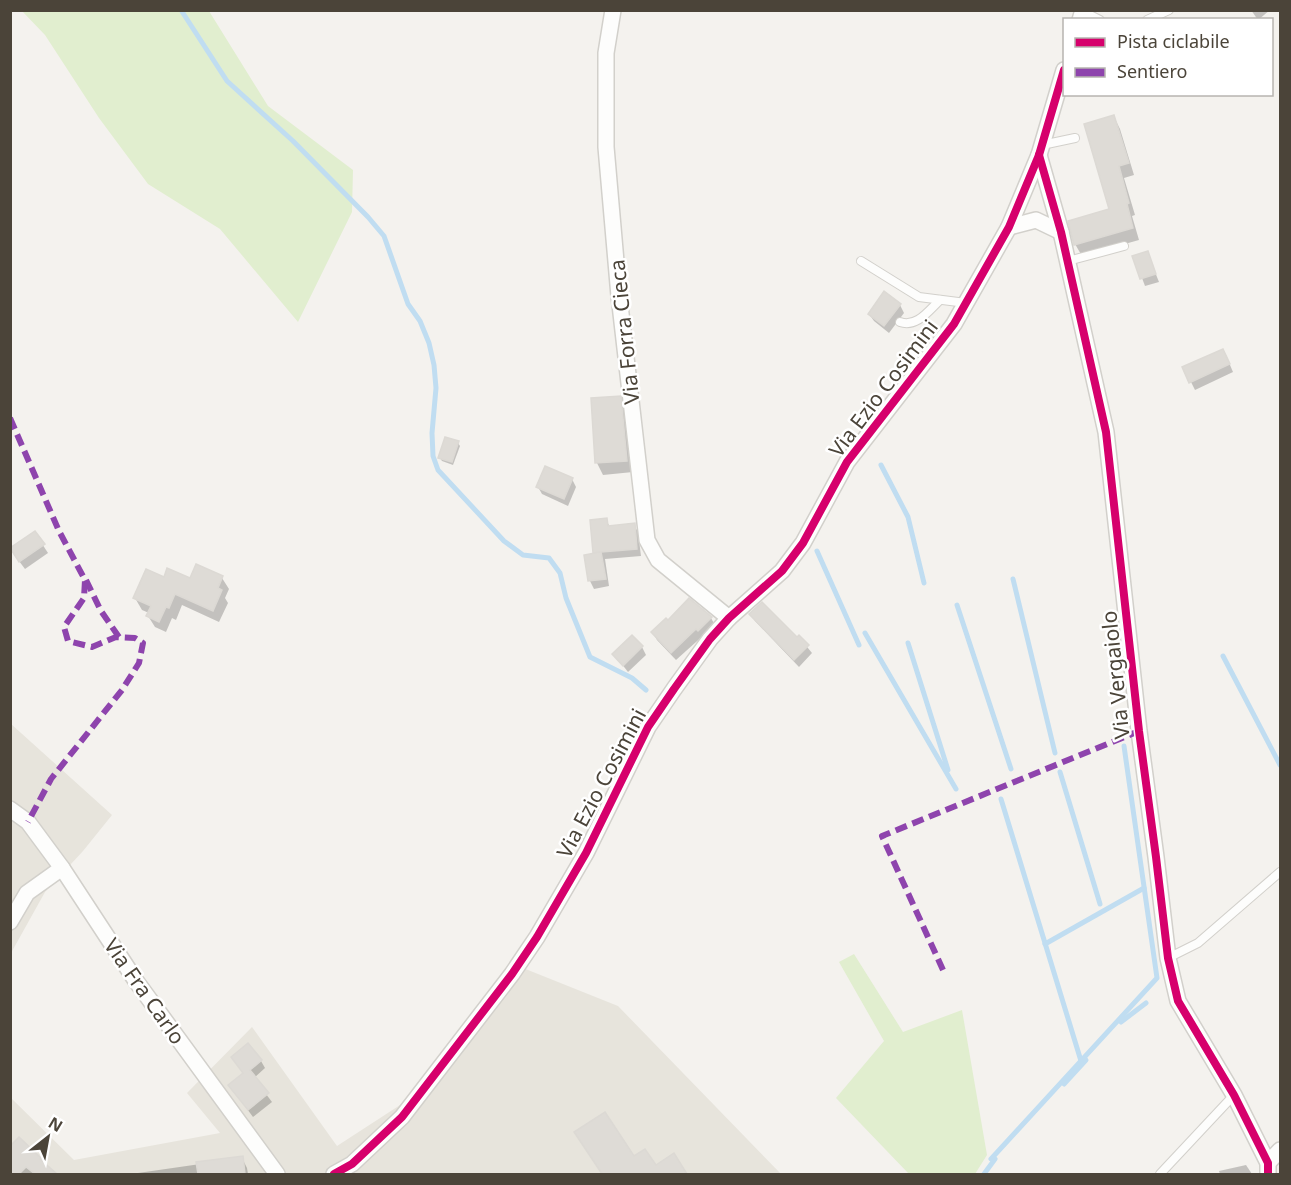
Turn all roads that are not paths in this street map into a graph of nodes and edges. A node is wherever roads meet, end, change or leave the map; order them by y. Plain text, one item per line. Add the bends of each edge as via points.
1 (614, 10) edge
2 (1169, 10) edge
3 (1151, 18) edge
4 (1063, 76) edge
5 (1074, 138) dead end
6 (1040, 150) junction
7 (1009, 227) junction
8 (1061, 232) junction
9 (1124, 246) dead end
10 (861, 261) dead end
11 (1068, 261) junction
12 (940, 300) junction
13 (966, 303) junction
14 (900, 322) dead end
15 (729, 618) junction
16 (10, 809) edge
17 (62, 867) junction
18 (1281, 872) edge
19 (10, 922) edge
20 (1168, 958) junction
21 (1234, 1095) junction
22 (1281, 1150) edge
23 (1268, 1169) edge
24 (277, 1174) edge
25 (334, 1174) edge
26 (1160, 1174) edge

1 - 15 street, Via Forra Cieca via 606,52 606,147 647,540 658,560
2 - 3 lane
4 - 6 street, Via Ezio Cosimini
5 - 6 lane
6 - 7 street, Via Ezio Cosimini
6 - 8 street, Via Vergaiolo
7 - 8 street via 1036,220
7 - 13 street, Via Ezio Cosimini
8 - 11 street, Via Vergaiolo
9 - 11 lane
10 - 12 lane via 919,297
11 - 20 street, Via Vergaiolo via 1106,432 1138,731
12 - 13 lane
12 - 14 lane via 915,322
13 - 15 street, Via Ezio Cosimini via 848,462 803,543 782,571
15 - 25 street, Via Ezio Cosimini via 648,728 585,852 512,974 402,1117 352,1164
16 - 17 street, Via Fra Carlo via 28,822
17 - 19 street via 27,893
17 - 24 street, Via Fra Carlo via 136,981
18 - 20 lane via 1198,943
20 - 21 street, Via Vergaiolo via 1178,1000
21 - 23 street, Via Vergaiolo
21 - 26 lane
22 - 23 street

